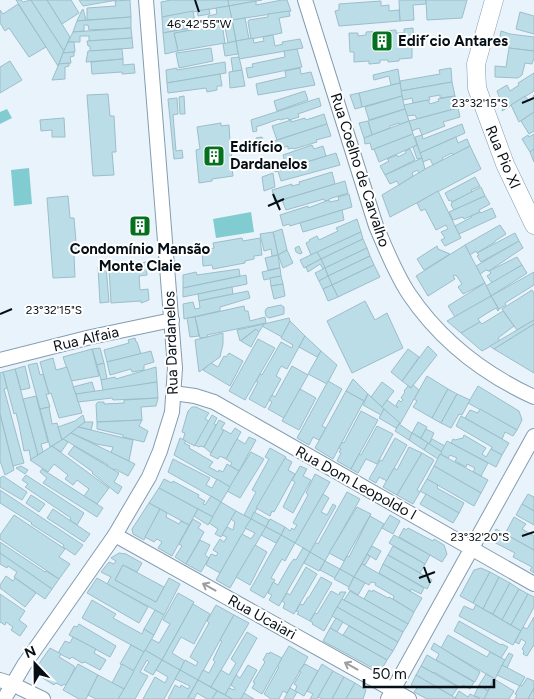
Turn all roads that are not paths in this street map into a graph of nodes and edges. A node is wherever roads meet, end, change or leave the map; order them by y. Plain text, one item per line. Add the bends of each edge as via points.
1 (146, 0) edge
2 (305, 0) edge
3 (494, 0) edge
4 (533, 219) edge
5 (172, 320) junction
6 (0, 360) edge
7 (174, 393) junction
8 (534, 397) edge
9 (534, 436) edge
10 (115, 535) junction
11 (472, 549) junction
12 (534, 584) edge
13 (6, 682) edge
14 (390, 694) edge
15 (4, 699) edge
16 (43, 699) edge
17 (409, 699) edge

1 - 5 street, Rua Dardanelos
2 - 8 street, Rua Coelho de Carvalho via 376,226 391,262 432,324 457,349 500,380
3 - 4 street, Rua Pio XI via 476,64 477,88 502,158
5 - 6 street, Rua Alfaia
5 - 7 street, Rua Dardanelos
7 - 10 street, Rua Dardanelos via 172,412 160,451 149,477
7 - 11 street, Rua Dom Leopoldo I via 214,402
9 - 11 street
10 - 13 street, Rua Dardanelos
14 -> 10 street, Rua Ucaiari
11 - 12 street, Rua Dom Leopoldo I
11 - 14 street
13 - 15 street, Rua Dardanelos
13 - 16 street
14 - 17 street, Rua Ucaiari

